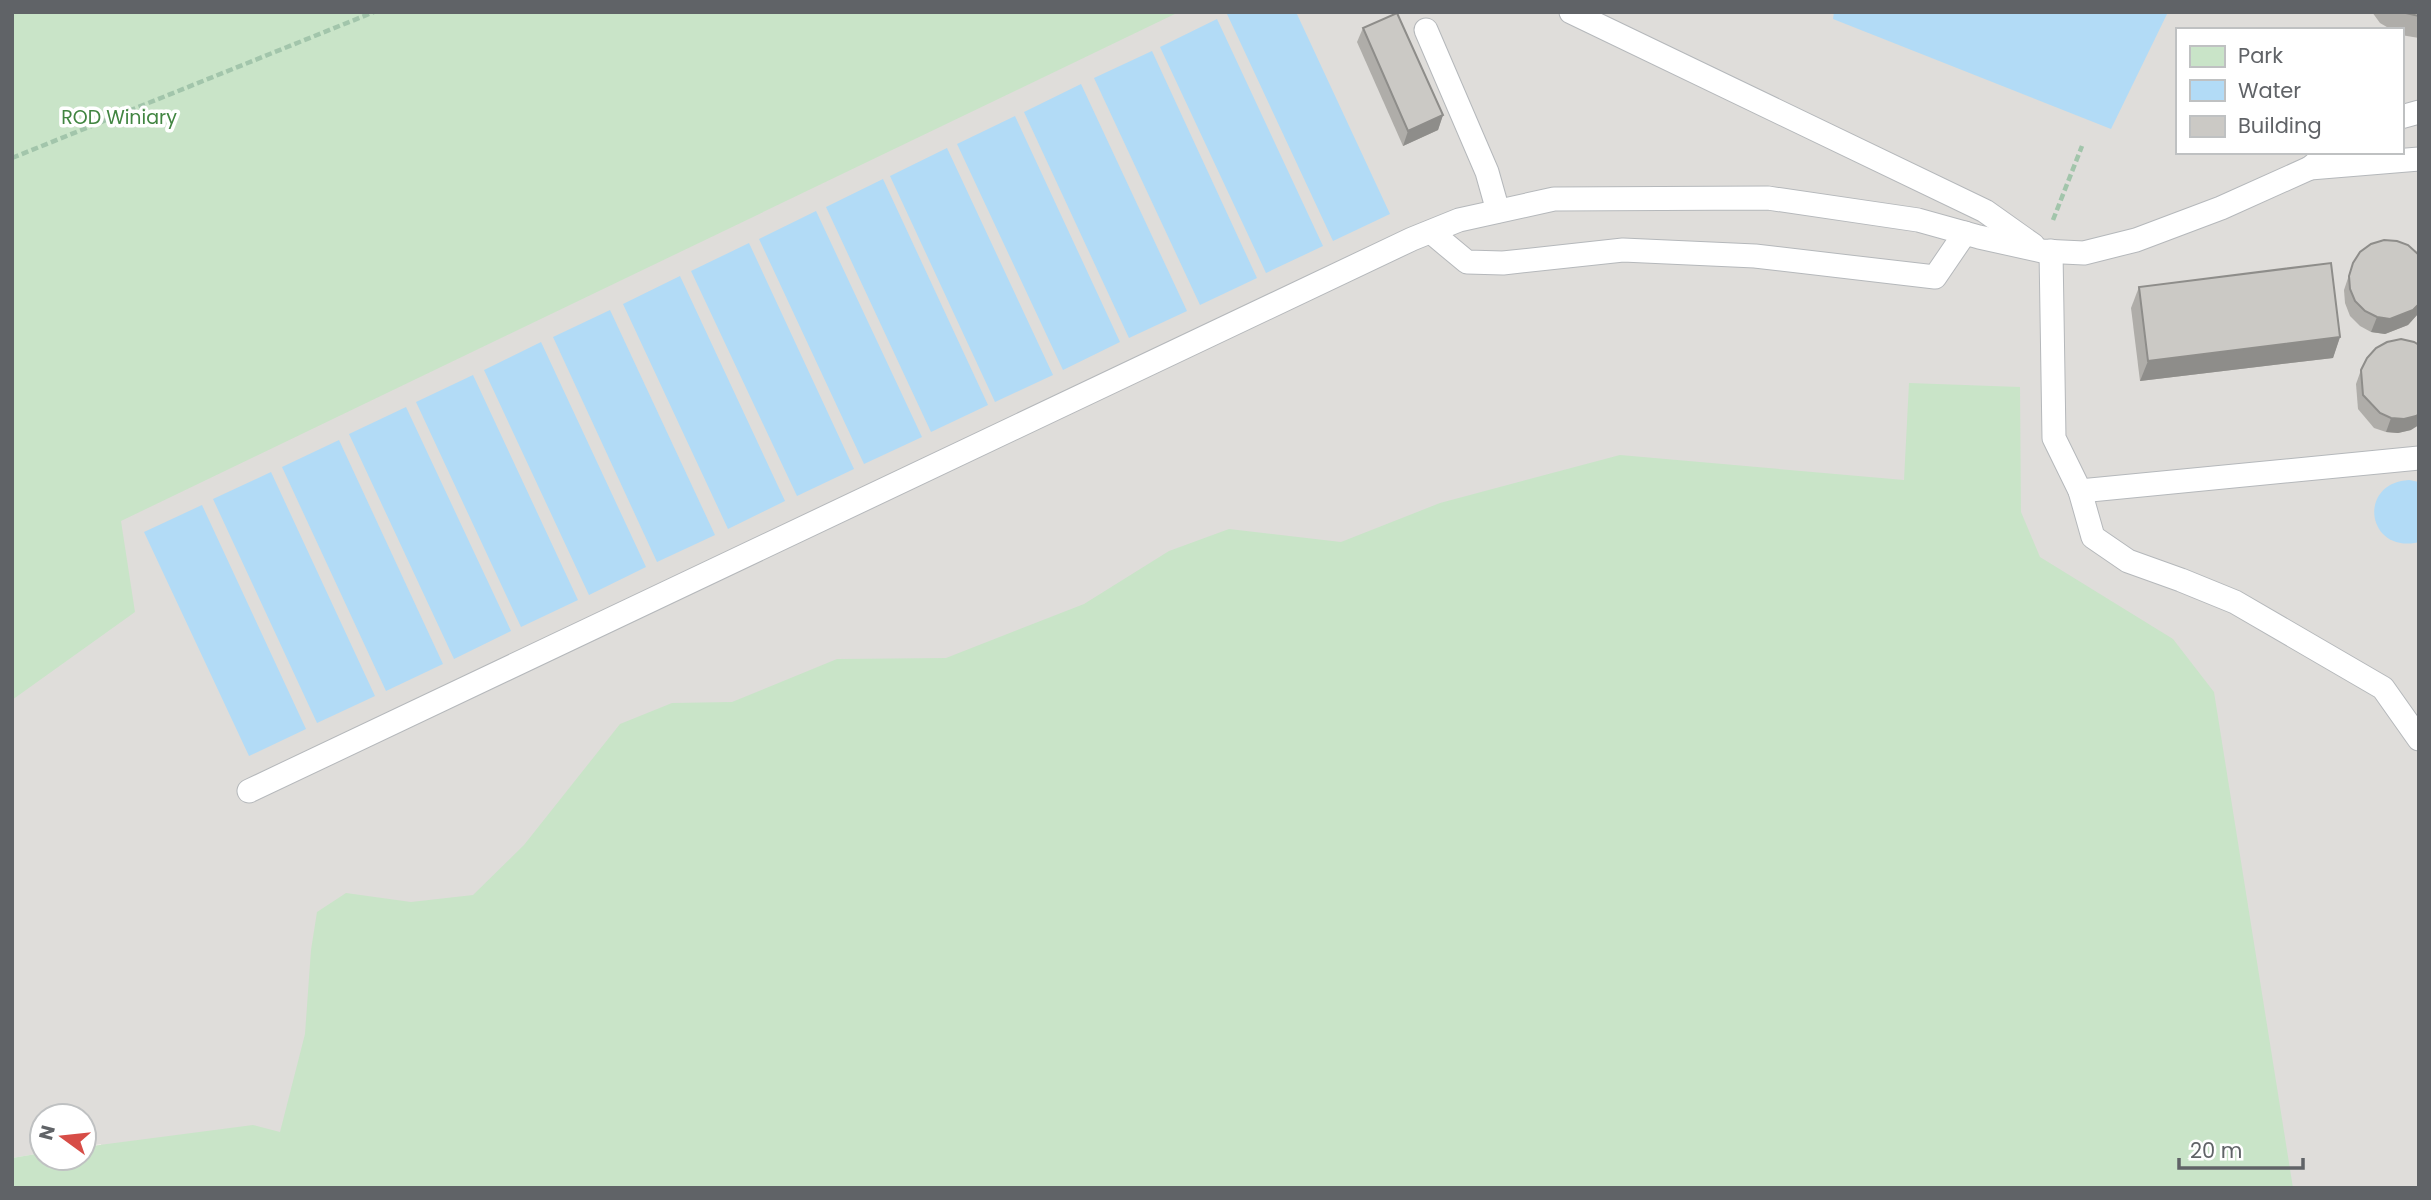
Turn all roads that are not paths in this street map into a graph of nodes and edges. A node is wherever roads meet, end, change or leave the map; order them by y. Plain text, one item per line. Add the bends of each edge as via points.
1 (1571, 12) edge
2 (1426, 30) dead end
3 (2327, 154) edge
4 (2419, 159) edge
5 (2310, 168) junction
6 (1498, 211) junction
7 (1431, 232) junction
8 (1965, 233) junction
9 (2047, 251) junction
10 (2419, 458) edge
11 (2080, 491) junction
12 (2419, 739) edge
13 (249, 791) dead end

1 - 9 lane via 1985,211
2 - 6 lane via 1487,172
3 - 5 lane
4 - 5 lane
5 - 9 lane via 2136,240 2084,253
6 - 7 lane via 1459,219
6 - 8 lane via 1554,199 1768,198 1918,220
7 - 8 lane via 1467,262 1623,250 1755,256 1935,277
7 - 13 lane
8 - 9 lane
9 - 11 lane via 2054,439
10 - 11 lane
11 - 12 lane via 2093,537 2128,561 2235,602 2383,688

